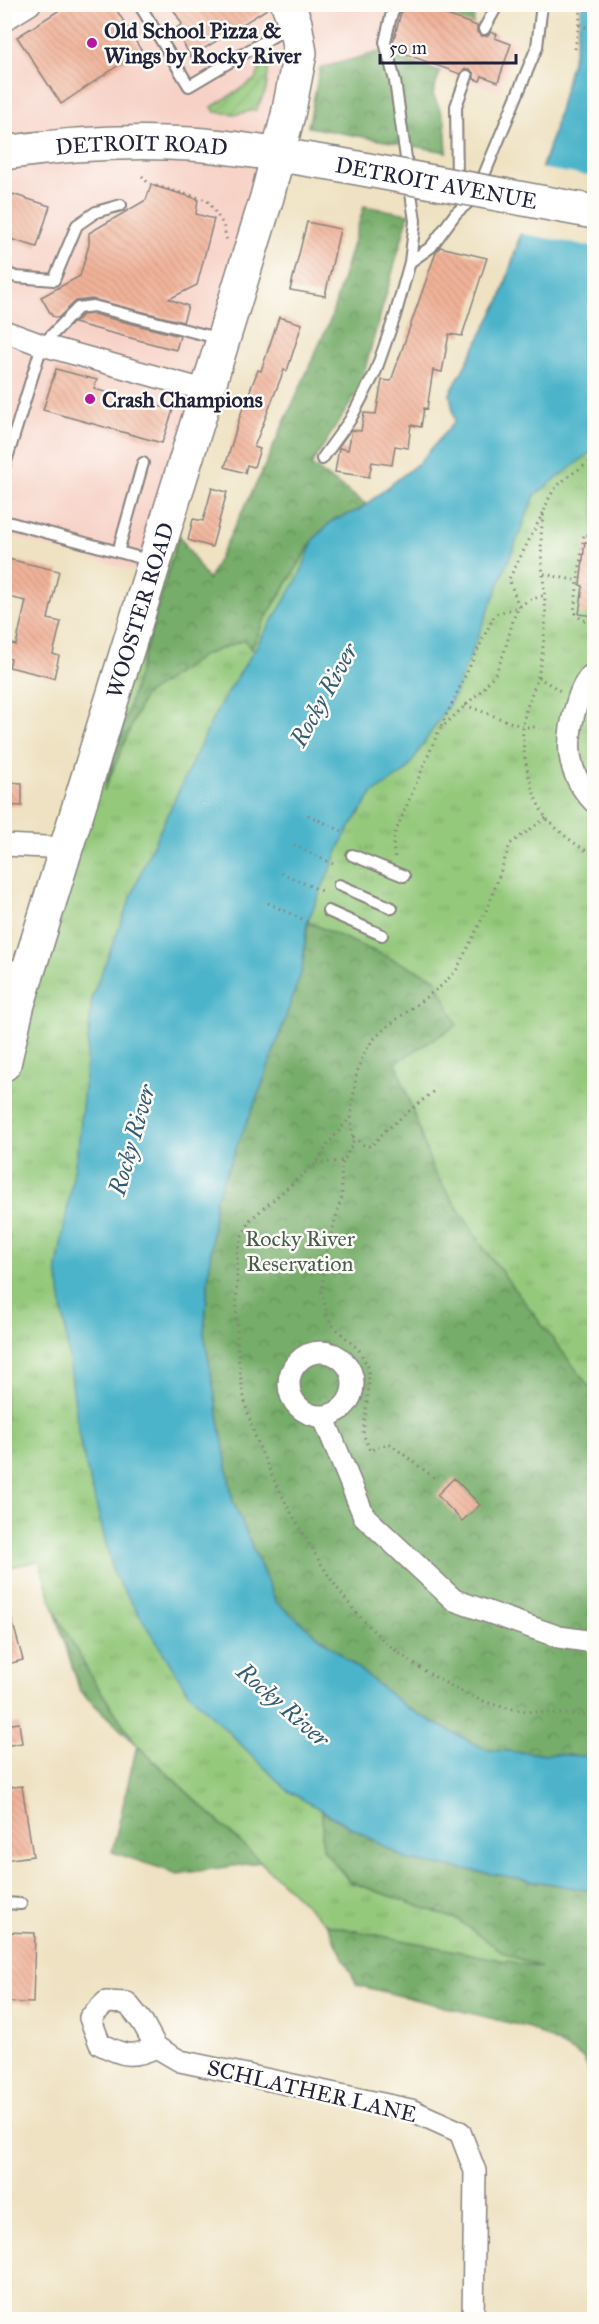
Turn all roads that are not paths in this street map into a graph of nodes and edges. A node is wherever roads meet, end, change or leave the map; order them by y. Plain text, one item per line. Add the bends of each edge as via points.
1 (30, 4) edge
2 (139, 4) edge
3 (396, 4) edge
4 (498, 4) edge
5 (542, 4) edge
6 (291, 14) edge
7 (4, 20) edge
8 (484, 29) dead end
9 (467, 76) dead end
10 (4, 153) edge
11 (277, 156) junction
12 (121, 205) dead end
13 (594, 212) edge
14 (456, 213) junction
15 (410, 262) junction
16 (4, 272) edge
17 (4, 331) edge
18 (222, 339) junction
19 (42, 345) junction
20 (208, 391) junction
21 (322, 459) dead end
22 (144, 463) dead end
23 (4, 468) edge
24 (4, 521) edge
25 (118, 552) junction
26 (155, 562) junction
27 (594, 674) edge
28 (594, 802) edge
29 (4, 845) edge
30 (68, 848) junction
31 (352, 855) dead end
32 (404, 876) dead end
33 (339, 885) dead end
34 (392, 908) dead end
35 (328, 911) dead end
36 (382, 935) dead end
37 (17, 966) edge
38 (4, 1064) edge
39 (323, 1416) dead end
40 (594, 1642) edge
41 (4, 1903) edge
42 (21, 1904) dead end
43 (156, 2047) dead end
44 (473, 2319) edge

1 - 7 street
2 - 6 lane via 189,86
3 - 15 lane via 386,42 415,221
4 - 8 lane
5 - 14 lane via 537,47 505,126 475,197
6 - 11 main road, WOOSTER ROAD via 300,53
9 - 14 lane via 456,106
10 - 11 main road, DETROIT ROAD via 125,142 192,144
11 - 13 main road, DETROIT AVENUE, bridge
11 - 18 main road, WOOSTER ROAD
12 - 16 lane via 96,212 77,225 54,280 16,277
14 - 15 lane via 431,247
15 - 21 lane via 375,373 350,420
17 - 19 street
18 - 19 lane via 93,306 78,308
18 - 20 main road, WOOSTER ROAD
19 - 20 street
19 - 23 lane
20 - 26 main road, WOOSTER ROAD
22 - 25 lane
24 - 25 lane
25 - 26 lane
26 - 30 main road, WOOSTER ROAD
27 - 28 street via 577,702 569,728 568,750 575,776
29 - 30 street
30 - 37 main road, WOOSTER ROAD
31 - 32 lane
33 - 34 lane
35 - 36 lane
37 - 38 main road, WOOSTER ROAD via 18,1004
39 - 40 street via 364,1516 454,1600 559,1637
41 - 42 lane
43 - 44 street, SCHLATHER LANE via 180,2061 411,2110 460,2132 475,2171

